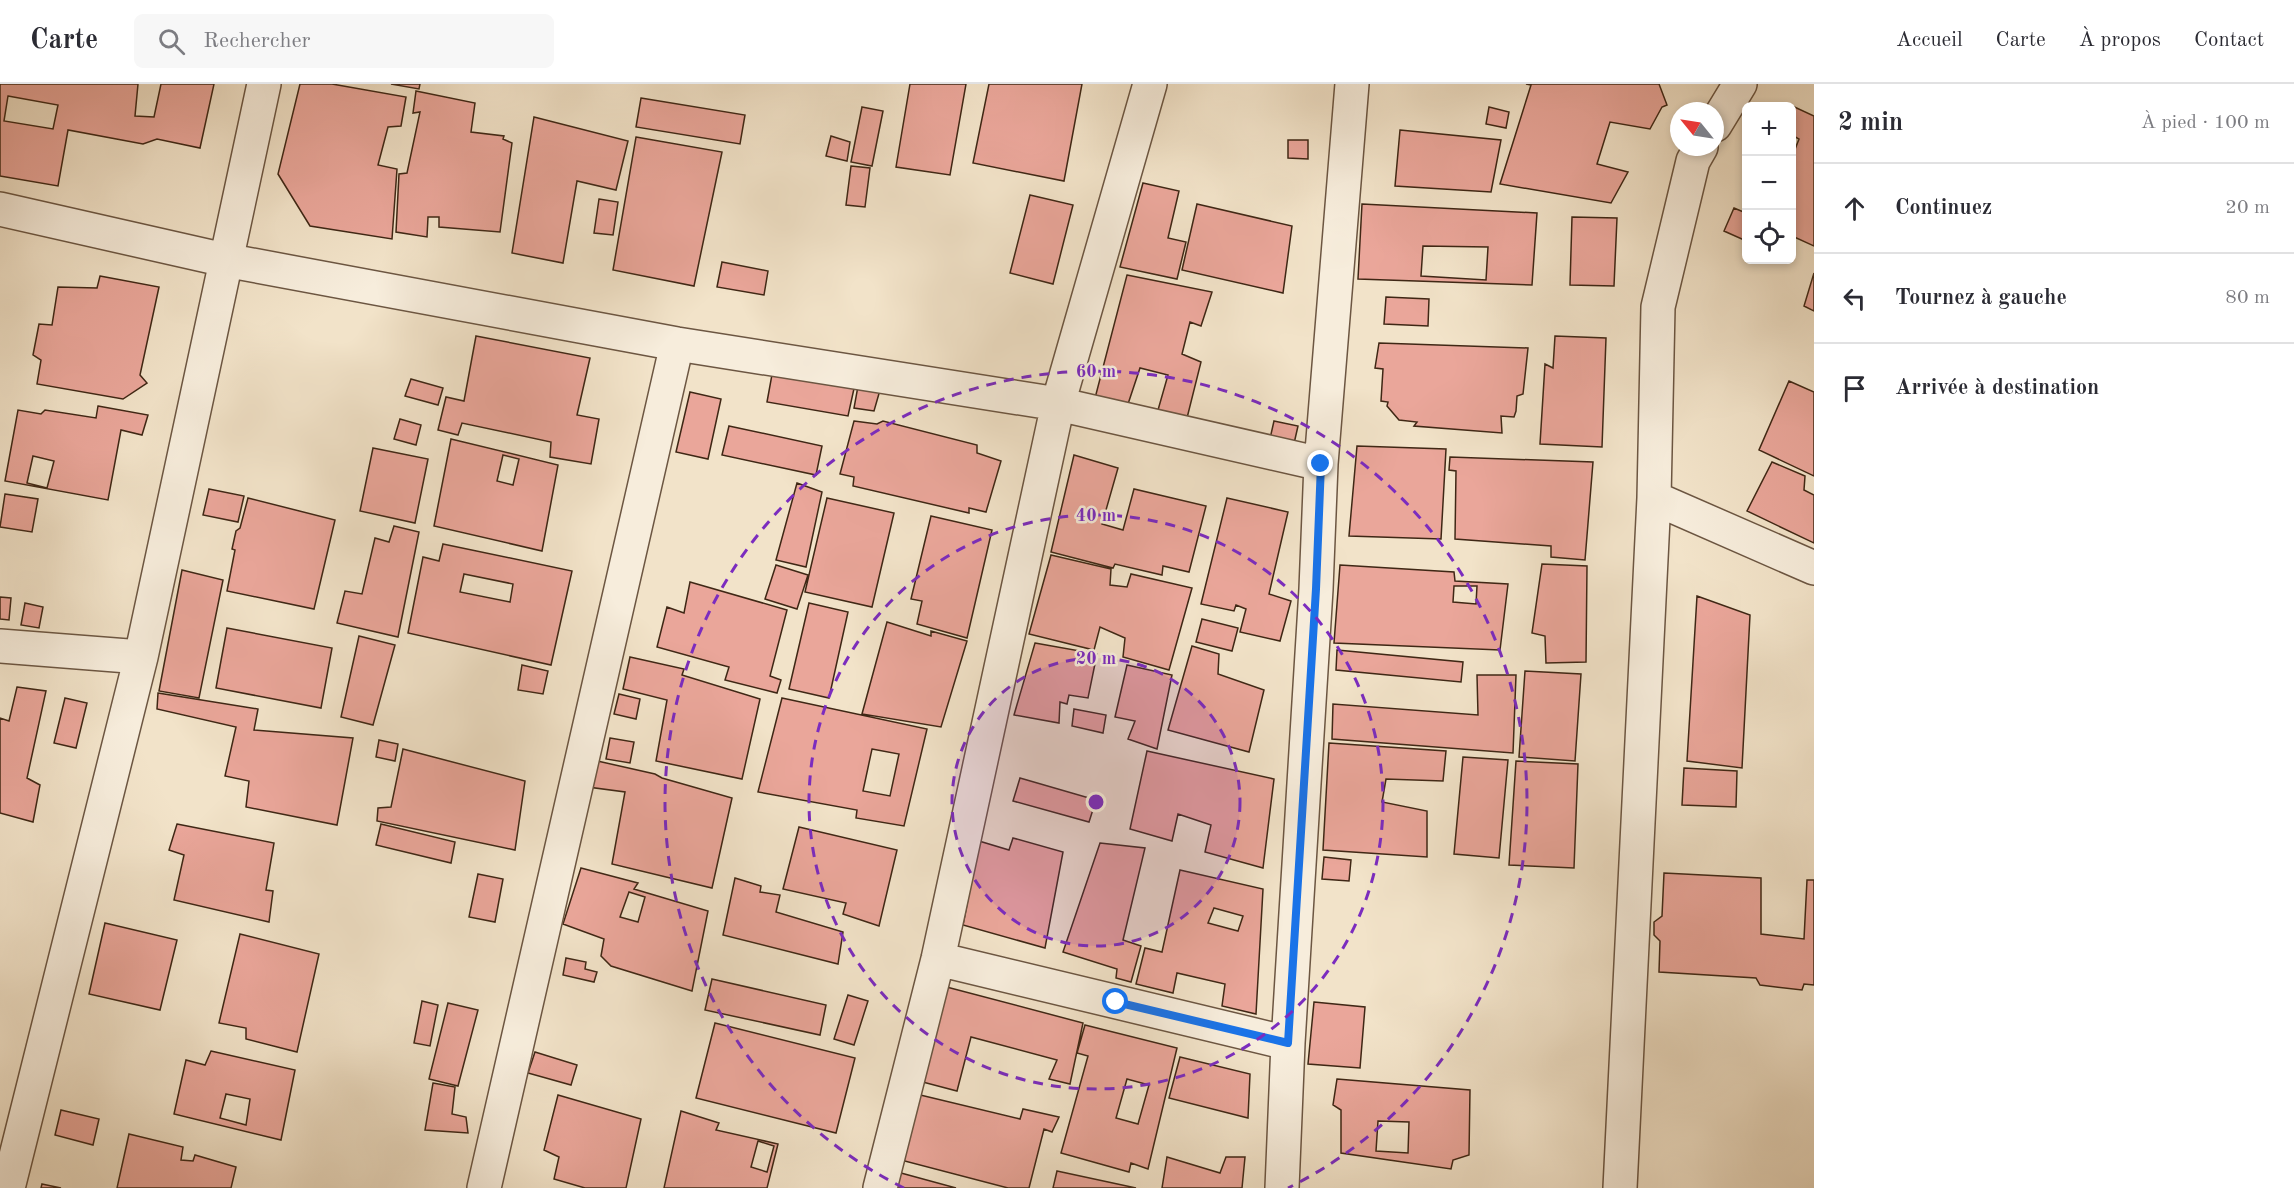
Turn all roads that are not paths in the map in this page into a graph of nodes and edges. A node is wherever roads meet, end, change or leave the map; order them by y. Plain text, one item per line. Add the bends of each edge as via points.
1 (264, 84) edge
2 (1150, 84) edge
3 (1352, 84) edge
4 (1740, 84) edge
5 (1724, 110) edge
6 (1696, 156) edge
7 (0, 209) edge
8 (225, 260) junction
9 (677, 344) junction
10 (1058, 404) junction
11 (1321, 464) junction
12 (1654, 498) junction
13 (1814, 568) edge
14 (0, 646) edge
15 (141, 657) junction
16 (939, 959) junction
17 (1288, 1043) junction
18 (9, 1188) edge
19 (484, 1188) edge
20 (880, 1188) edge
21 (1283, 1188) edge
22 (1620, 1188) edge

1 - 8 street
2 - 10 street
3 - 11 street
4 - 5 street
6 - 12 street via 1658,307
7 - 8 street
8 - 9 street
8 - 15 street
9 - 10 street
9 - 19 street
10 - 11 street
10 - 16 street
11 - 17 street
12 - 13 street
12 - 22 street
14 - 15 street
15 - 18 street
16 - 17 street
16 - 20 street
17 - 21 street

